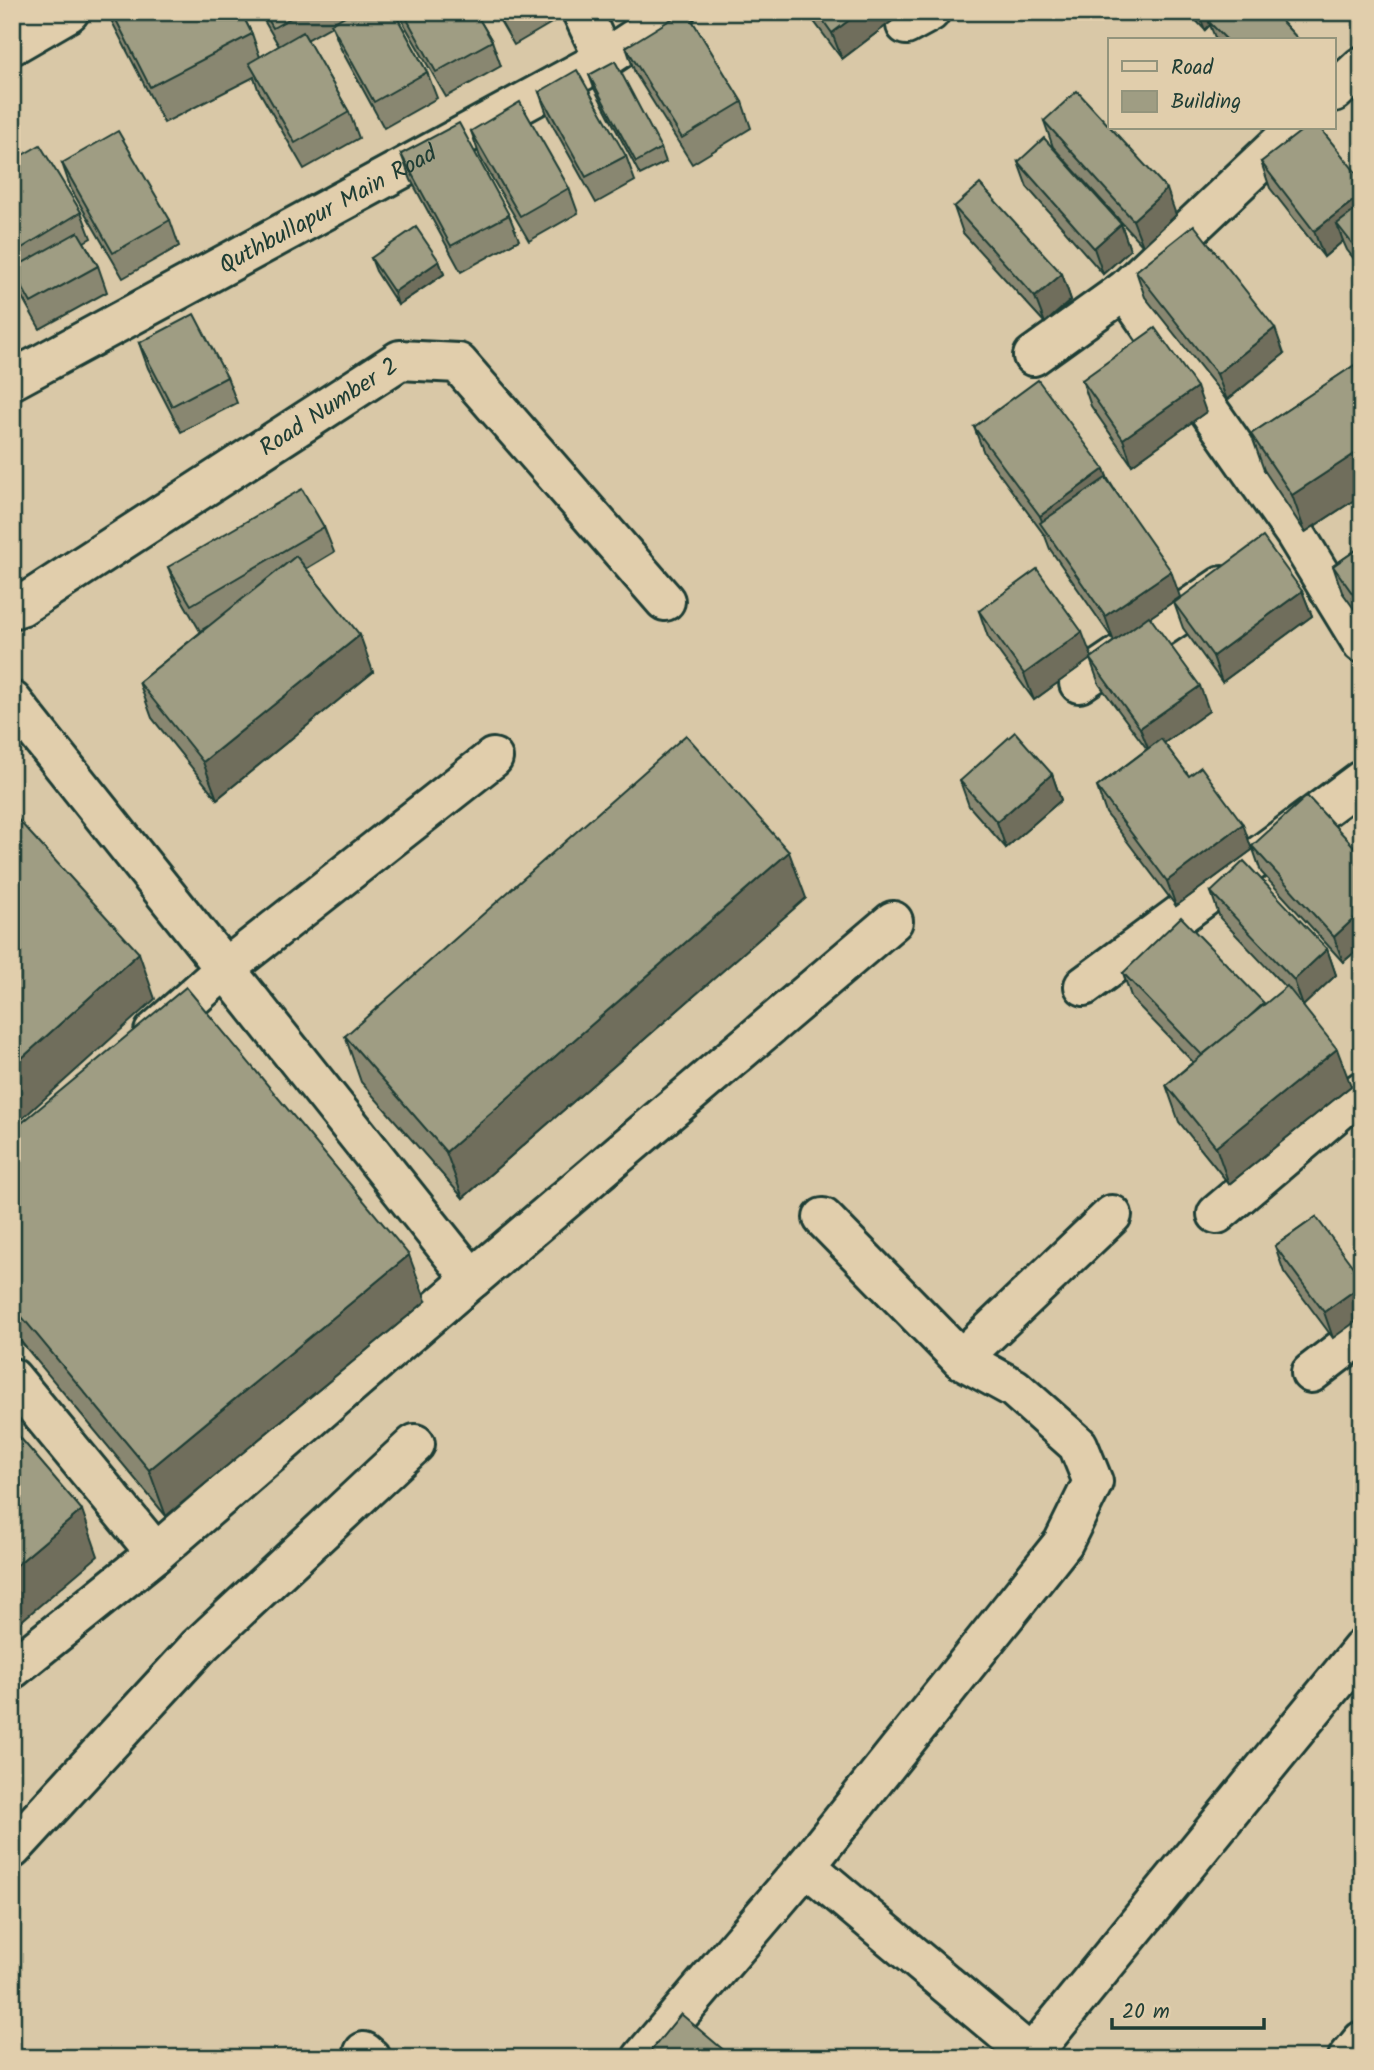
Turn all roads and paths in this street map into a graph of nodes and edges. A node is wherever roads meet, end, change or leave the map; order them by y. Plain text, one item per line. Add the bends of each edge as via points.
1 (69, 12) edge
2 (582, 12) edge
3 (675, 12) edge
4 (12, 45) edge
5 (604, 59) junction
6 (1362, 66) edge
7 (1336, 90) edge
8 (1294, 130) edge
9 (1125, 290) junction
10 (1033, 356) dead end
11 (12, 380) edge
12 (1273, 551) junction
13 (665, 601) dead end
14 (12, 609) edge
15 (1362, 643) edge
16 (1079, 683) dead end
17 (12, 701) edge
18 (493, 758) dead end
19 (1362, 780) edge
20 (893, 921) dead end
21 (226, 968) junction
22 (1084, 986) dead end
23 (124, 1057) edge
24 (1362, 1091) edge
25 (1217, 1214) dead end
26 (1112, 1216) dead end
27 (823, 1218) dead end
28 (472, 1279) junction
29 (1362, 1334) edge
30 (961, 1359) junction
31 (1311, 1373) dead end
32 (12, 1378) edge
33 (415, 1444) dead end
34 (156, 1553) junction
35 (1362, 1649) edge
36 (12, 1669) edge
37 (12, 1849) edge
38 (806, 1866) junction
39 (1362, 2041) edge
40 (1032, 2057) edge
41 (642, 2058) edge
42 (1348, 2058) edge

1 - 4 street
2 - 5 street
3 - 5 street, Quthbullapur Main Road
5 - 11 street, Quthbullapur Main Road
6 - 7 street
8 - 9 street
9 - 10 street
9 - 12 street
12 - 15 street
12 - 16 street
13 - 14 street, Road Number 2 via 458,363 400,360
17 - 21 street
18 - 21 street
19 - 22 street
20 - 28 street
21 - 23 street
21 - 28 street
24 - 25 street
26 - 30 street
27 - 30 street
28 - 34 street
29 - 31 street
30 - 38 street via 1014,1388 1078,1445 1093,1482 1063,1543
32 - 34 street
33 - 37 street via 199,1646
34 - 36 street
35 - 40 street
38 - 40 street
38 - 41 street
39 - 42 street

